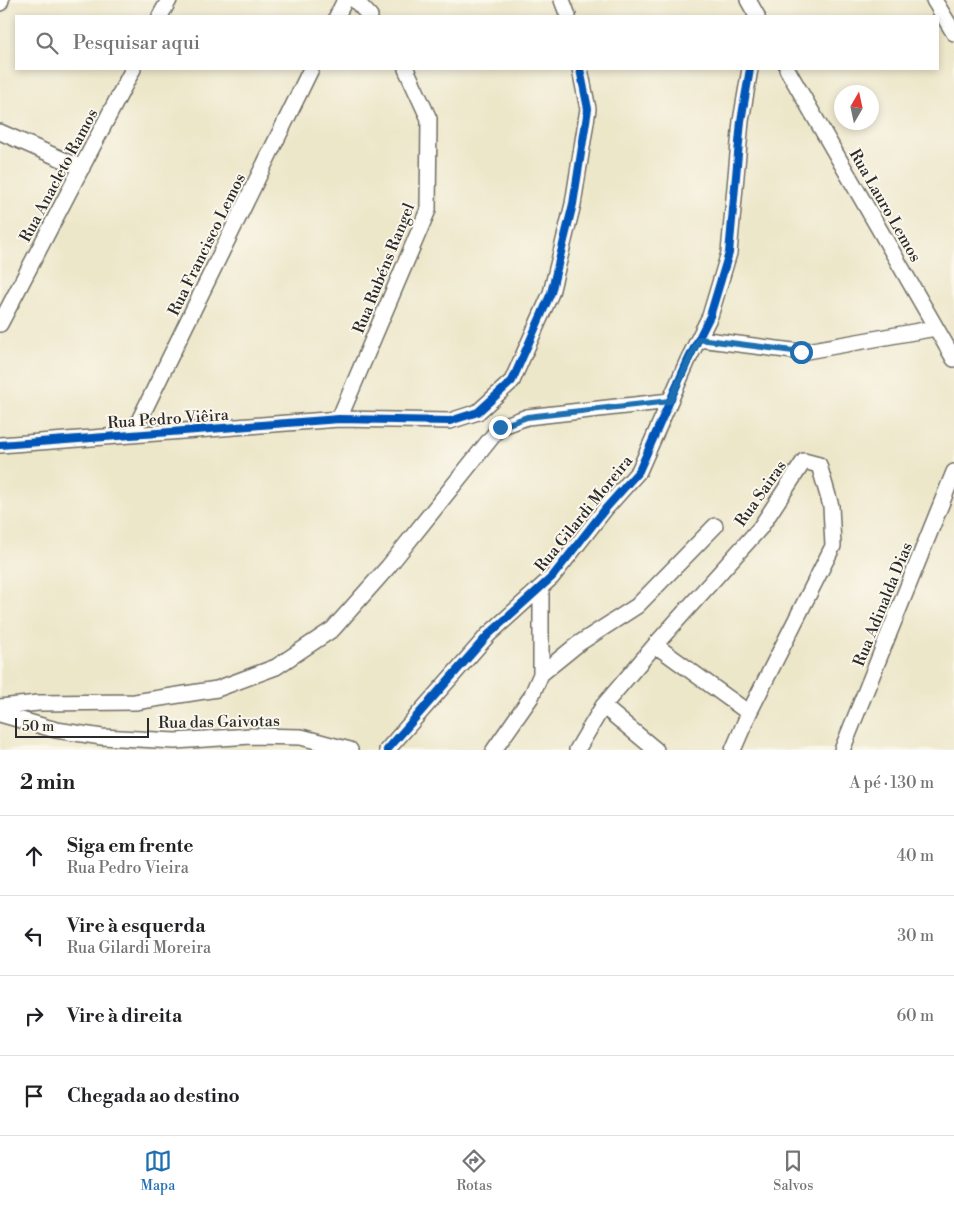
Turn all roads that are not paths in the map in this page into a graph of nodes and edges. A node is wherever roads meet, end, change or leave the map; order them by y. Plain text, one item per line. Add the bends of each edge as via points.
1 (169, 0) edge
2 (345, 0) edge
3 (355, 0) edge
4 (562, 0) edge
5 (748, 0) edge
6 (934, 0) edge
7 (161, 15) edge
8 (338, 15) edge
9 (369, 15) edge
10 (568, 15) edge
11 (756, 15) edge
12 (954, 33) edge
13 (132, 70) edge
14 (311, 70) edge
15 (406, 70) edge
16 (580, 70) edge
17 (750, 70) edge
18 (788, 70) edge
19 (0, 132) edge
20 (82, 168) junction
21 (0, 324) edge
22 (936, 328) junction
23 (699, 339) junction
24 (954, 359) edge
25 (670, 401) junction
26 (339, 419) junction
27 (132, 435) junction
28 (0, 445) edge
29 (954, 472) edge
30 (715, 526) dead end
31 (541, 587) junction
32 (655, 645) junction
33 (541, 674) junction
34 (602, 706) junction
35 (0, 707) edge
36 (0, 714) edge
37 (749, 714) junction
38 (350, 750) edge
39 (387, 750) edge
40 (494, 750) edge
41 (577, 750) edge
42 (656, 750) edge
43 (733, 750) edge
44 (842, 750) edge

1 - 7 street
2 - 8 street
3 - 9 street
4 - 10 street
5 - 11 street
6 - 12 street
13 - 20 street, Rua Anacleto Ramos
14 - 27 street, Rua Francisco Lemos
15 - 26 street, Rua Rubéns Rangel via 428,119 428,210
16 - 26 street, Rua Pedro Viêira via 588,109 573,204 551,292 512,381 478,412 450,421
17 - 23 street, Rua Gilardi Moreira via 741,120 730,253 710,316
18 - 22 street, Rua Lauro Lemos
19 - 20 street
20 - 21 street, Rua Anacleto Ramos
22 - 23 street via 801,352
22 - 24 street, Rua Lauro Lemos
23 - 25 street, Rua Gilardi Moreira
25 - 31 street, Rua Gilardi Moreira via 639,471
25 - 35 street via 527,417 500,427 388,568 333,629 276,666 217,689 135,702 38,703
26 - 27 street, Rua Pedro Viêira
27 - 28 street, Rua Pedro Viêira
29 - 44 street, Rua Adinalda Dias
30 - 33 street via 637,606 578,644
31 - 33 street
31 - 39 street, Rua Gilardi Moreira via 488,635
32 - 34 street, Rua Sairas
32 - 37 street
32 - 37 street, Rua Sairas via 760,528 804,461 819,465 831,506 833,546
33 - 40 street via 531,697
34 - 41 street, Rua Sairas
34 - 42 street
36 - 38 street, Rua das Gaivotas via 56,730 102,737 175,741 251,736 301,737
37 - 43 street, Rua Sairas

